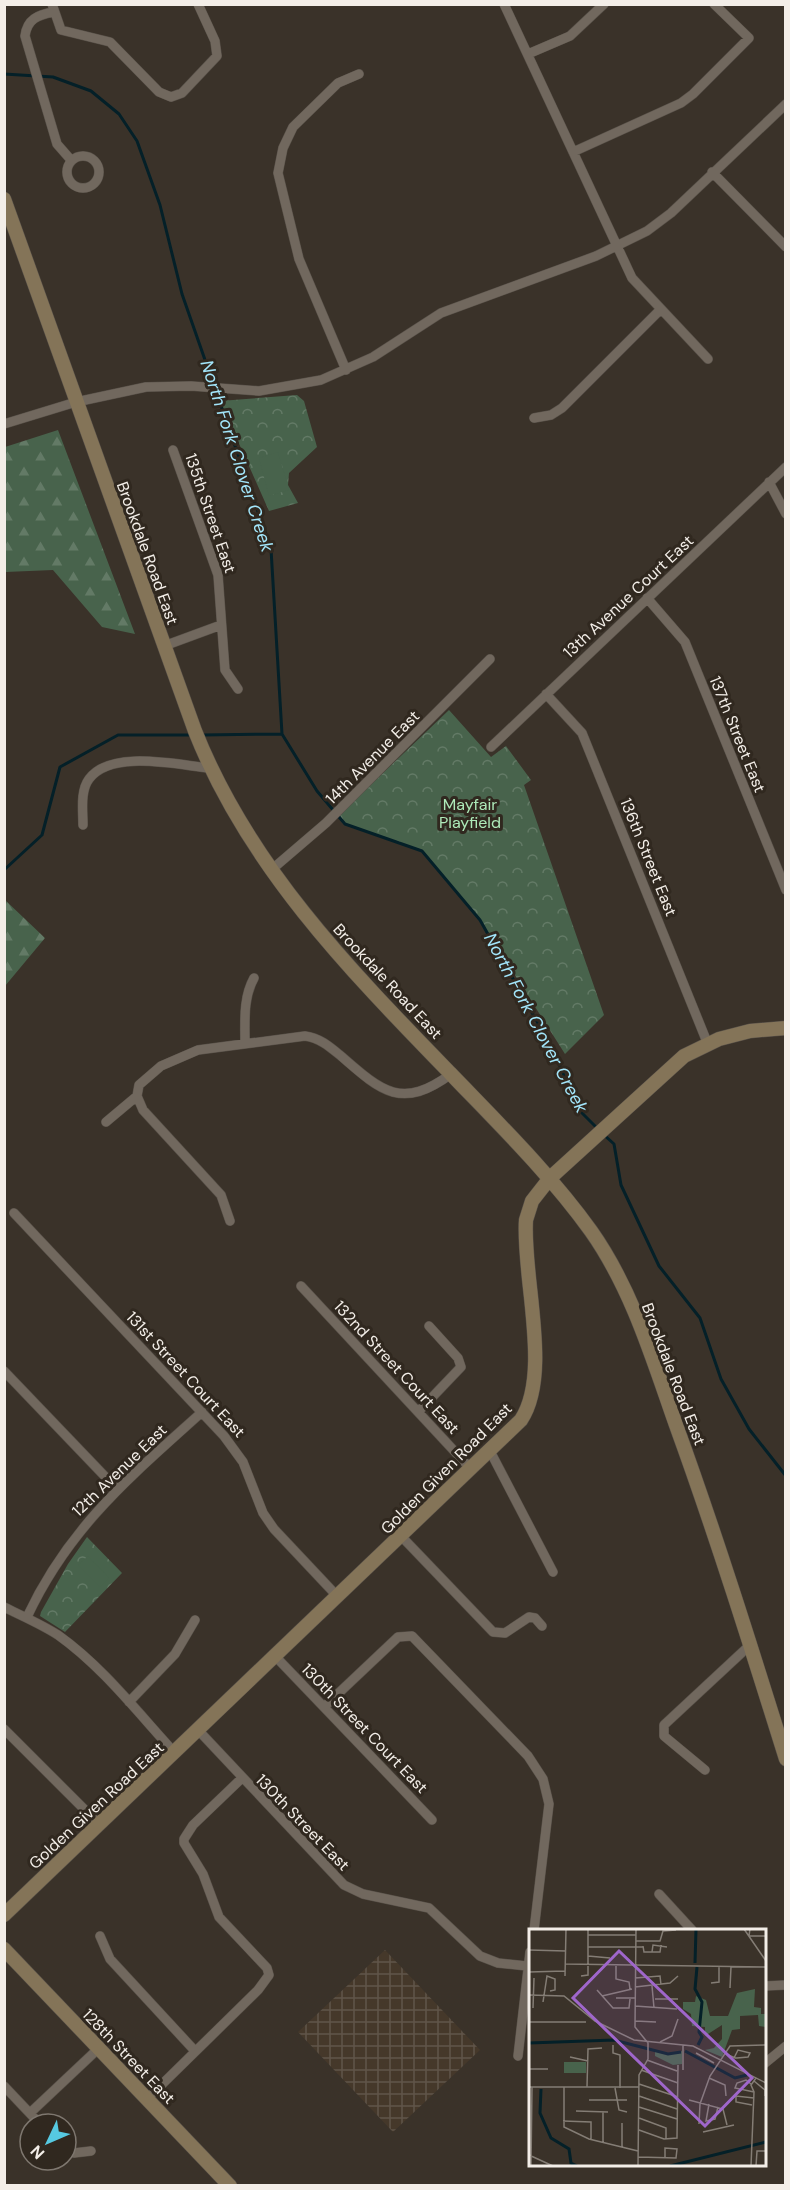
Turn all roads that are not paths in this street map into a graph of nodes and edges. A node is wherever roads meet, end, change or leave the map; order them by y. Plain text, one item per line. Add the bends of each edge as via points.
1 (198, 4) edge
2 (504, 4) edge
3 (603, 4) edge
4 (714, 4) edge
5 (53, 8) edge
6 (528, 54) junction
7 (358, 74) dead end
8 (786, 104) edge
9 (573, 152) junction
10 (71, 160) dead end
11 (712, 172) junction
12 (4, 199) edge
13 (616, 247) junction
14 (786, 247) edge
15 (660, 309) junction
16 (708, 359) dead end
17 (346, 370) junction
18 (75, 402) junction
19 (534, 418) dead end
20 (4, 424) edge
21 (173, 450) dead end
22 (786, 467) edge
23 (769, 482) junction
24 (786, 514) edge
25 (647, 598) junction
26 (221, 625) junction
27 (164, 646) junction
28 (490, 659) dead end
29 (238, 689) dead end
30 (546, 694) junction
31 (491, 747) dead end
32 (209, 768) junction
33 (83, 825) dead end
34 (270, 871) junction
35 (786, 890) edge
36 (254, 978) dead end
37 (786, 1028) edge
38 (707, 1042) junction
39 (245, 1043) junction
40 (451, 1074) junction
41 (137, 1096) junction
42 (106, 1122) dead end
43 (550, 1178) junction
44 (14, 1213) dead end
45 (230, 1221) dead end
46 (301, 1286) dead end
47 (429, 1326) dead end
48 (4, 1371) edge
49 (419, 1411) junction
50 (202, 1412) junction
51 (490, 1451) junction
52 (471, 1468) junction
53 (117, 1489) junction
54 (401, 1536) junction
55 (553, 1572) dead end
56 (338, 1597) junction
57 (4, 1607) edge
58 (27, 1617) junction
59 (195, 1620) dead end
60 (542, 1626) dead end
61 (750, 1645) junction
62 (275, 1656) junction
63 (129, 1702) junction
64 (325, 1706) junction
65 (4, 1729) edge
66 (199, 1731) junction
67 (175, 1753) junction
68 (786, 1759) edge
69 (705, 1770) dead end
70 (241, 1779) junction
71 (432, 1820) dead end
72 (100, 1825) junction
73 (659, 1894) dead end
74 (4, 1915) edge
75 (534, 1929) edge
76 (691, 1929) edge
77 (100, 1936) dead end
78 (4, 1949) edge
79 (529, 1959) edge
80 (527, 1966) junction
81 (786, 1985) edge
82 (766, 1986) edge
83 (786, 2046) edge
84 (99, 2048) junction
85 (195, 2051) junction
86 (518, 2056) dead end
87 (766, 2063) edge
88 (4, 2086) edge
89 (147, 2098) junction
90 (28, 2112) edge
91 (32, 2112) edge
92 (91, 2151) dead end
93 (78, 2152) edge
94 (230, 2186) edge

1 - 5 street via 215,41 216,60 171,97 159,92 110,42 60,30
2 - 6 street
3 - 6 street via 570,36
4 - 9 street via 749,38 681,103
5 - 10 street via 33,19 26,28 26,36 57,144
6 - 9 street
7 - 17 street via 338,83 293,128 283,148 279,174 299,259
8 - 11 street
9 - 13 street
11 - 13 street via 661,221
11 - 14 street
12 - 18 main road, Brookdale Road East
13 - 15 street via 632,278
13 - 17 street via 441,313
15 - 16 street
15 - 19 street via 562,408
17 - 18 street via 280,389 146,387
18 - 20 street
18 - 27 main road, Brookdale Road East
21 - 26 street, 135th Street East via 218,575
22 - 23 street, 13th Avenue Court East
23 - 24 street
23 - 25 street, 13th Avenue Court East
25 - 30 street, 13th Avenue Court East
25 - 35 street, 137th Street East via 685,642
26 - 27 street
26 - 29 street, 135th Street East via 225,670
27 - 32 main road, Brookdale Road East
28 - 34 street, 14th Avenue East via 326,823
30 - 31 street, 13th Avenue Court East
30 - 38 street, 136th Street East via 582,733
32 - 33 street via 143,761 110,765 95,773 85,786
32 - 34 main road, Brookdale Road East
34 - 40 main road, Brookdale Road East via 328,943
36 - 39 street via 245,1002
37 - 38 main road, Golden Given Road East via 750,1031
38 - 43 main road, Golden Given Road East via 675,1062
39 - 40 street via 312,1037 372,1082 397,1092 423,1092
39 - 41 street via 179,1056 142,1081
40 - 43 main road, Brookdale Road East
41 - 42 street
41 - 45 street via 142,1110 221,1195
43 - 51 main road, Golden Given Road East via 532,1201 526,1228 535,1387 521,1420
43 - 61 main road, Brookdale Road East via 593,1233 639,1322
44 - 50 street, 131st Street Court East
46 - 49 street, 132nd Street Court East
47 - 49 street via 458,1358 461,1367
48 - 53 street
49 - 52 street, 132nd Street Court East
50 - 53 street, 12th Avenue East
50 - 56 street, 131st Street Court East via 240,1456 263,1513 274,1529
51 - 52 main road, Golden Given Road East
51 - 55 street
52 - 54 main road, Golden Given Road East
53 - 58 street, 12th Avenue East via 59,1557
54 - 56 main road, Golden Given Road East
54 - 60 street via 493,1632 505,1633 529,1617
56 - 62 main road, Golden Given Road East
57 - 58 street
58 - 63 street via 70,1645
59 - 63 street via 175,1654
61 - 68 main road, Brookdale Road East
61 - 69 street via 664,1725 664,1736
62 - 64 street, 130th Street Court East
62 - 66 main road, Golden Given Road East
63 - 67 street
64 - 71 street, 130th Street Court East
64 - 75 street via 398,1637 412,1635 528,1756 537,1766 549,1804
65 - 72 street
66 - 67 main road, Golden Given Road East
66 - 70 street, 130th Street East
67 - 72 main road, Golden Given Road East
70 - 80 street, 130th Street East via 344,1885 363,1894 429,1908 480,1956 498,1963
70 - 85 street via 193,1825 184,1843 203,1874 219,1917 269,1972 258,1990
72 - 74 main road, Golden Given Road East
73 - 76 street
77 - 85 street via 110,1959
78 - 84 main road, 128th Street East
79 - 80 street
80 - 86 street
81 - 82 street
83 - 87 street
84 - 89 main road, 128th Street East
84 - 91 street
85 - 89 street
88 - 90 street
89 - 94 main road, 128th Street East
92 - 93 street

